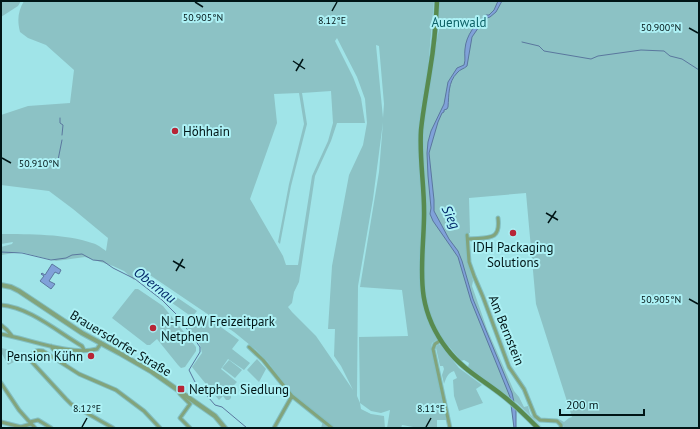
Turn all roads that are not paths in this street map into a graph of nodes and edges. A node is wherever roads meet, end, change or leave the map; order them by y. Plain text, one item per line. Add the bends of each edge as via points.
1 (437, 1) edge
2 (498, 218) dead end
3 (467, 235) dead end
4 (468, 239) junction
5 (1, 285) edge
6 (1, 305) edge
7 (1, 326) edge
8 (1, 334) edge
9 (12, 336) junction
10 (441, 340) junction
11 (101, 343) junction
12 (51, 346) junction
13 (249, 347) dead end
14 (84, 350) junction
15 (65, 365) junction
16 (1, 383) edge
17 (178, 389) junction
18 (292, 396) junction
19 (1, 422) edge
20 (30, 423) junction
21 (35, 428) edge
22 (51, 428) edge
23 (113, 428) edge
24 (160, 428) edge
25 (190, 428) edge
26 (226, 428) edge
27 (274, 428) edge
28 (332, 428) edge
29 (450, 428) edge
30 (538, 428) edge
31 (561, 428) edge

1 - 10 main road via 421,131 424,212 421,268 426,305
2 - 4 street via 498,233
3 - 4 street, Am Bernstein
4 - 31 street, Am Bernstein via 474,276 509,368 526,393 535,416 540,420 557,421
5 - 11 street, Brauersdorfer Straße via 19,291
6 - 14 street via 30,314 82,346
7 - 9 street
8 - 9 street
9 - 12 street
10 - 29 street via 435,344 434,349
10 - 30 main road via 464,368 500,393
11 - 14 street via 97,349
11 - 17 street, Brauersdorfer Straße
12 - 14 street
12 - 15 street
13 - 18 street
15 - 23 street via 43,351 37,350 31,356 34,366 71,404
15 - 24 street via 116,390 144,411
16 - 20 street
17 - 25 street via 190,404 180,418
17 - 26 street, Brauersdorfer Straße via 215,416
18 - 27 street
18 - 28 street
19 - 20 street via 21,427 26,427
20 - 21 street
20 - 22 street via 38,420

